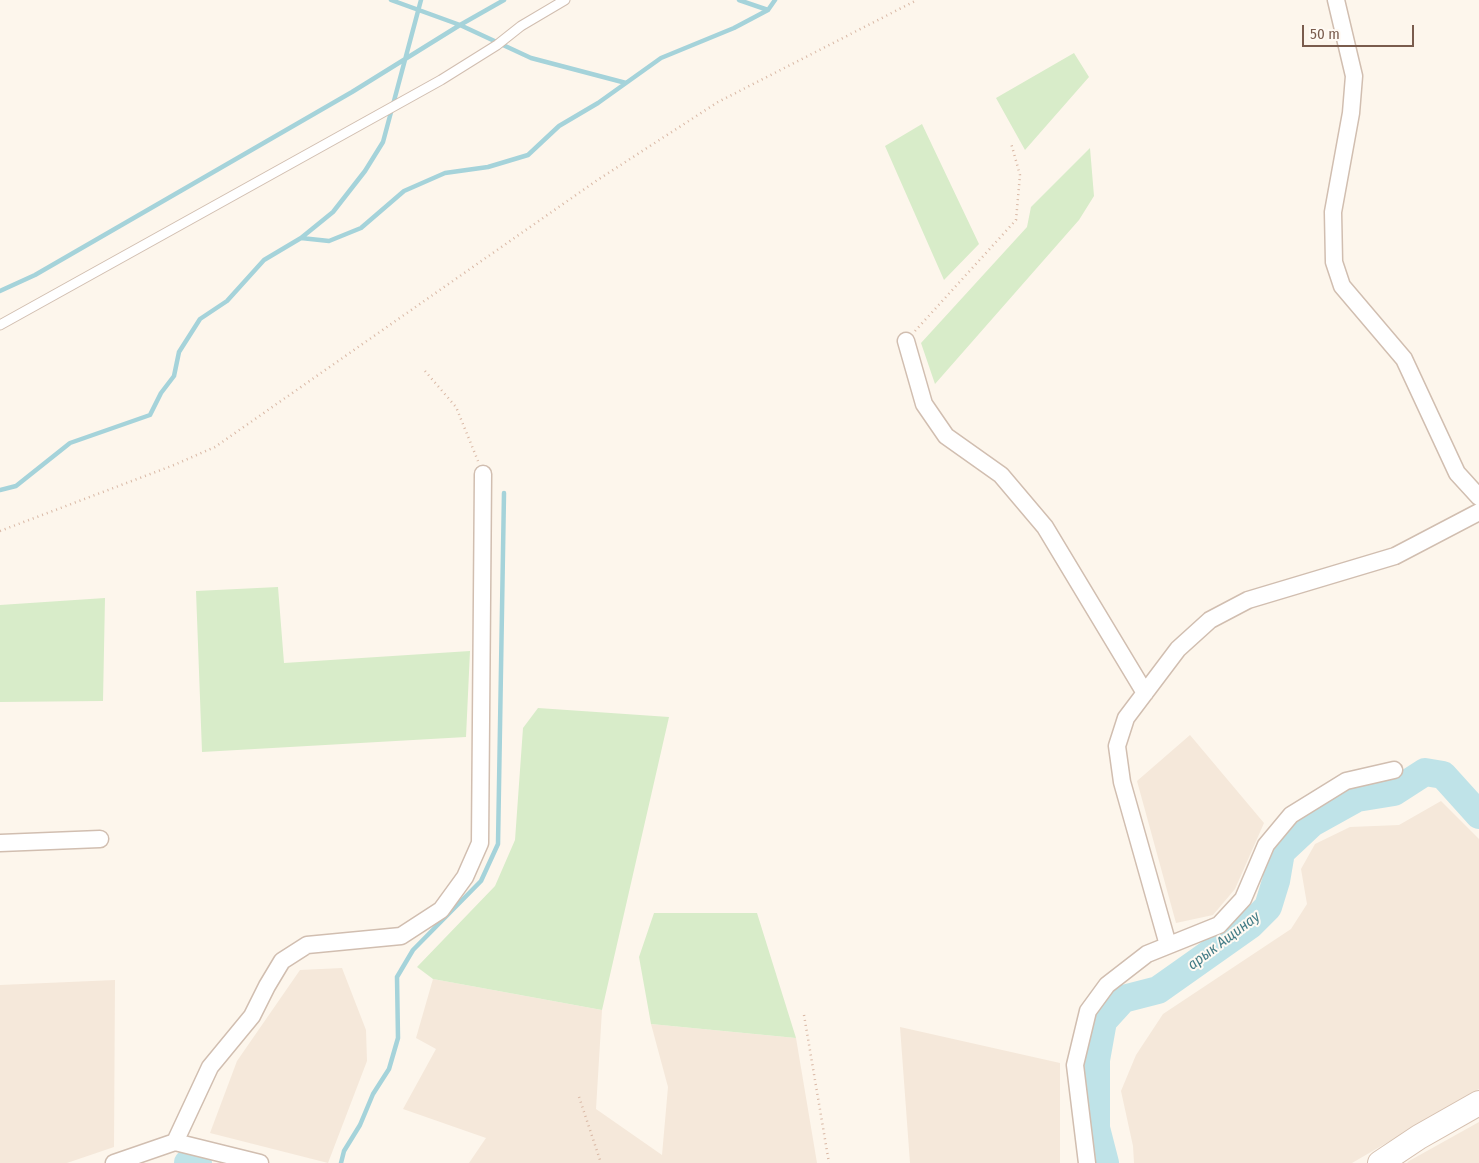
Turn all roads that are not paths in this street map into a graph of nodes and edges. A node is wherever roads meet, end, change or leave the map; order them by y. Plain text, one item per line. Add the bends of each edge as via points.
1 (565, 0) edge
2 (1336, 0) edge
3 (0, 325) edge
4 (906, 341) road end
5 (483, 474) road end
6 (1479, 497) edge
7 (1479, 512) edge
8 (1145, 693) junction
9 (1394, 770) dead end
10 (100, 839) dead end
11 (0, 843) edge
12 (1168, 945) junction
13 (1479, 1103) edge
14 (175, 1142) junction
15 (114, 1163) edge
16 (260, 1163) edge
17 (1087, 1163) edge
18 (1380, 1163) edge

1 - 3 lane via 441,80
2 - 6 street via 1354,76 1351,113 1333,212 1334,262 1342,286 1404,360 1457,473
4 - 8 street via 924,404 946,436 1001,475 1045,527
5 - 14 street via 480,843 465,877 441,910 401,936 307,945 282,961 252,1016 210,1067
7 - 8 street via 1395,556 1248,600 1210,620 1178,649
8 - 12 street via 1126,718 1117,746 1122,782
9 - 12 street via 1346,781 1291,815 1266,845 1243,899 1219,925
10 - 11 street
12 - 17 street via 1147,954 1106,985 1088,1011 1076,1064
13 - 18 main road
14 - 15 street
14 - 16 street

